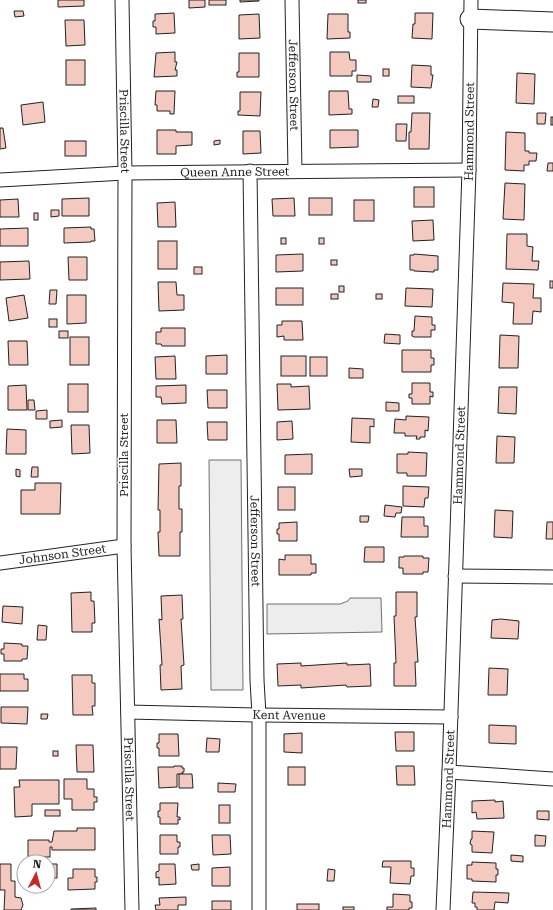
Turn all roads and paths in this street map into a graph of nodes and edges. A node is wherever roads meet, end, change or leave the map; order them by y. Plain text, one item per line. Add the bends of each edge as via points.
1 (122, 0) edge
2 (292, 0) edge
3 (471, 0) edge
4 (470, 19) junction
5 (553, 22) edge
6 (469, 170) junction
7 (250, 171) junction
8 (295, 171) junction
9 (124, 172) junction
10 (0, 180) edge
11 (124, 546) junction
12 (0, 563) edge
13 (455, 576) junction
14 (553, 577) edge
15 (128, 712) junction
16 (259, 716) junction
17 (451, 717) junction
18 (449, 772) junction
19 (553, 779) edge
20 (132, 910) edge
21 (259, 910) edge
22 (443, 910) edge

1 - 9 street, Priscilla Street
2 - 8 street, Jefferson Street
3 - 4 street, Hammond Street
4 - 5 street
4 - 6 street, Hammond Street
6 - 8 street, Queen Anne Street
6 - 13 street, Hammond Street
7 - 8 street, Queen Anne Street
7 - 9 street, Queen Anne Street
7 - 16 street, Jefferson Street via 256,680
9 - 10 street, Queen Anne Street
9 - 11 street, Priscilla Street
11 - 12 street, Johnson Street
11 - 15 street, Priscilla Street
13 - 14 street
13 - 17 street, Hammond Street
15 - 16 street, Kent Avenue
15 - 20 street, Priscilla Street
16 - 17 street, Kent Avenue
16 - 21 street, Jefferson Street
17 - 18 street, Hammond Street
18 - 19 street
18 - 22 street, Hammond Street

